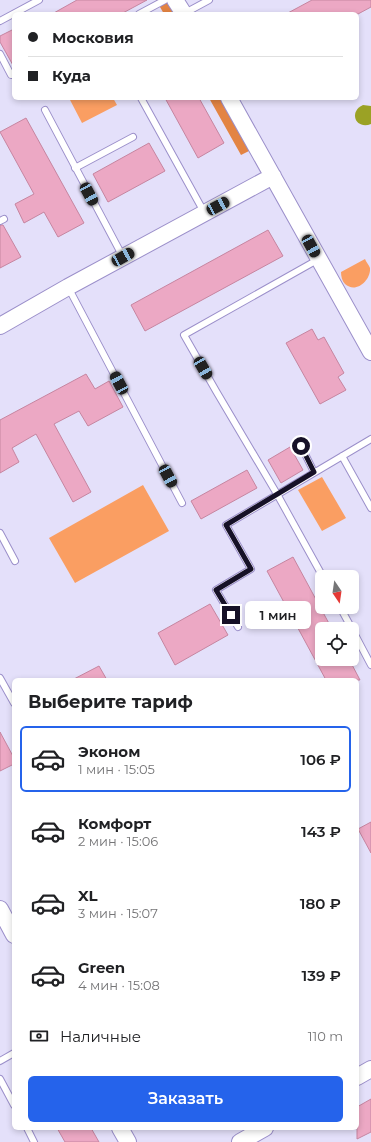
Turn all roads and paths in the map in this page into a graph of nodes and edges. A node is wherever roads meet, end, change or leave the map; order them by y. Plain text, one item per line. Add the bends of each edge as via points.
1 (39, 0) edge
2 (165, 0) edge
3 (175, 0) edge
4 (209, 0) edge
5 (17, 12) edge
6 (143, 12) edge
7 (183, 12) edge
8 (188, 12) edge
9 (12, 15) edge
10 (0, 21) edge
11 (0, 54) edge
12 (12, 75) edge
13 (142, 100) edge
14 (230, 100) edge
15 (45, 110) dead end
16 (133, 137) dead end
17 (75, 168) junction
18 (273, 176) junction
19 (204, 213) junction
20 (123, 257) junction
21 (319, 259) junction
22 (68, 287) junction
23 (0, 326) edge
24 (371, 352) edge
25 (371, 440) edge
26 (301, 446) dead end
27 (342, 456) junction
28 (314, 472) junction
29 (277, 494) junction
30 (182, 503) dead end
31 (371, 508) edge
32 (0, 533) edge
33 (15, 561) dead end
34 (319, 570) edge
35 (238, 627) dead end
36 (359, 642) edge
37 (371, 665) edge
38 (0, 678) edge
39 (12, 699) edge
40 (0, 909) edge
41 (12, 931) edge
42 (12, 1054) edge
43 (0, 1061) edge
44 (371, 1069) edge
45 (359, 1075) edge
46 (0, 1079) edge
47 (12, 1101) edge
48 (28, 1130) edge
49 (121, 1130) edge
50 (261, 1130) edge
51 (34, 1142) edge
52 (128, 1142) edge
53 (240, 1142) edge

1 - 5 lane
2 - 6 lane
3 - 7 street
4 - 8 lane
9 - 10 lane
11 - 12 lane
13 - 19 lane
14 - 18 street
15 - 17 lane
16 - 17 lane
17 - 20 lane
18 - 19 street
18 - 21 street
19 - 20 street
20 - 22 street
21 - 24 street
21 - 29 lane via 184,335
22 - 23 street
22 - 30 lane
25 - 27 lane
26 - 28 lane
27 - 28 lane
27 - 31 lane
28 - 29 lane
29 - 34 lane
29 - 35 lane via 226,525 251,569 216,590
32 - 33 lane
36 - 37 lane
38 - 39 lane
40 - 41 street
42 - 43 lane
44 - 45 street
46 - 47 lane
48 - 51 lane
49 - 52 street
50 - 53 street

